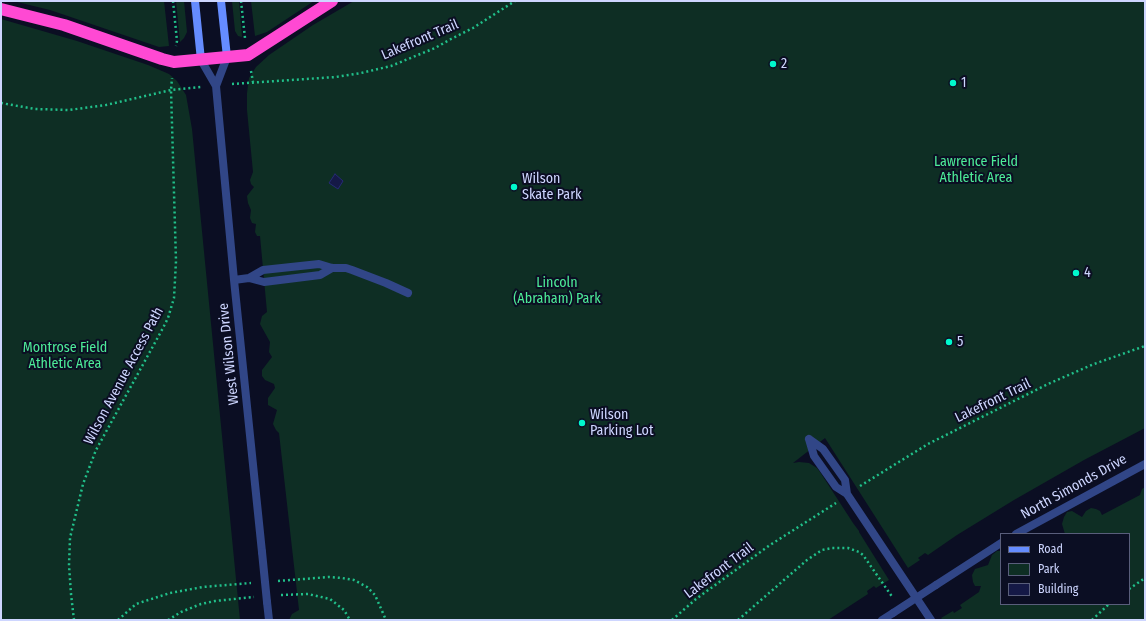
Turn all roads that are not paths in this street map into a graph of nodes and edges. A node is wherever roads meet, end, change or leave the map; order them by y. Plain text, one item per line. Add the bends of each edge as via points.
1 (195, 1) edge
2 (221, 1) edge
3 (332, 1) edge
4 (1, 9) edge
5 (227, 57) junction
6 (201, 60) junction
7 (216, 86) junction
8 (332, 268) junction
9 (249, 278) junction
10 (234, 280) junction
11 (408, 293) dead end
12 (1145, 464) edge
13 (848, 494) junction
14 (1018, 533) edge
15 (1000, 544) edge
16 (269, 620) edge
17 (882, 620) edge
18 (930, 620) edge

1 - 6 street, West Wilson Drive
2 - 5 street, West Wilson Drive
3 - 5 highway via 254,52
4 - 6 highway via 64,25 162,59 174,62
5 - 6 highway
5 - 7 lane, West Wilson Drive
6 - 7 lane, West Wilson Drive
7 - 10 lane, West Wilson Drive
8 - 9 lane via 320,275 264,282
8 - 9 lane via 319,264 263,270
8 - 11 lane via 346,268
9 - 10 lane
10 - 16 lane, West Wilson Drive, bridge
12 - 14 lane, North Simonds Drive
13 - 13 lane via 842,475 823,449 809,439 814,456 836,487
13 - 18 lane
15 - 17 lane, bridge

